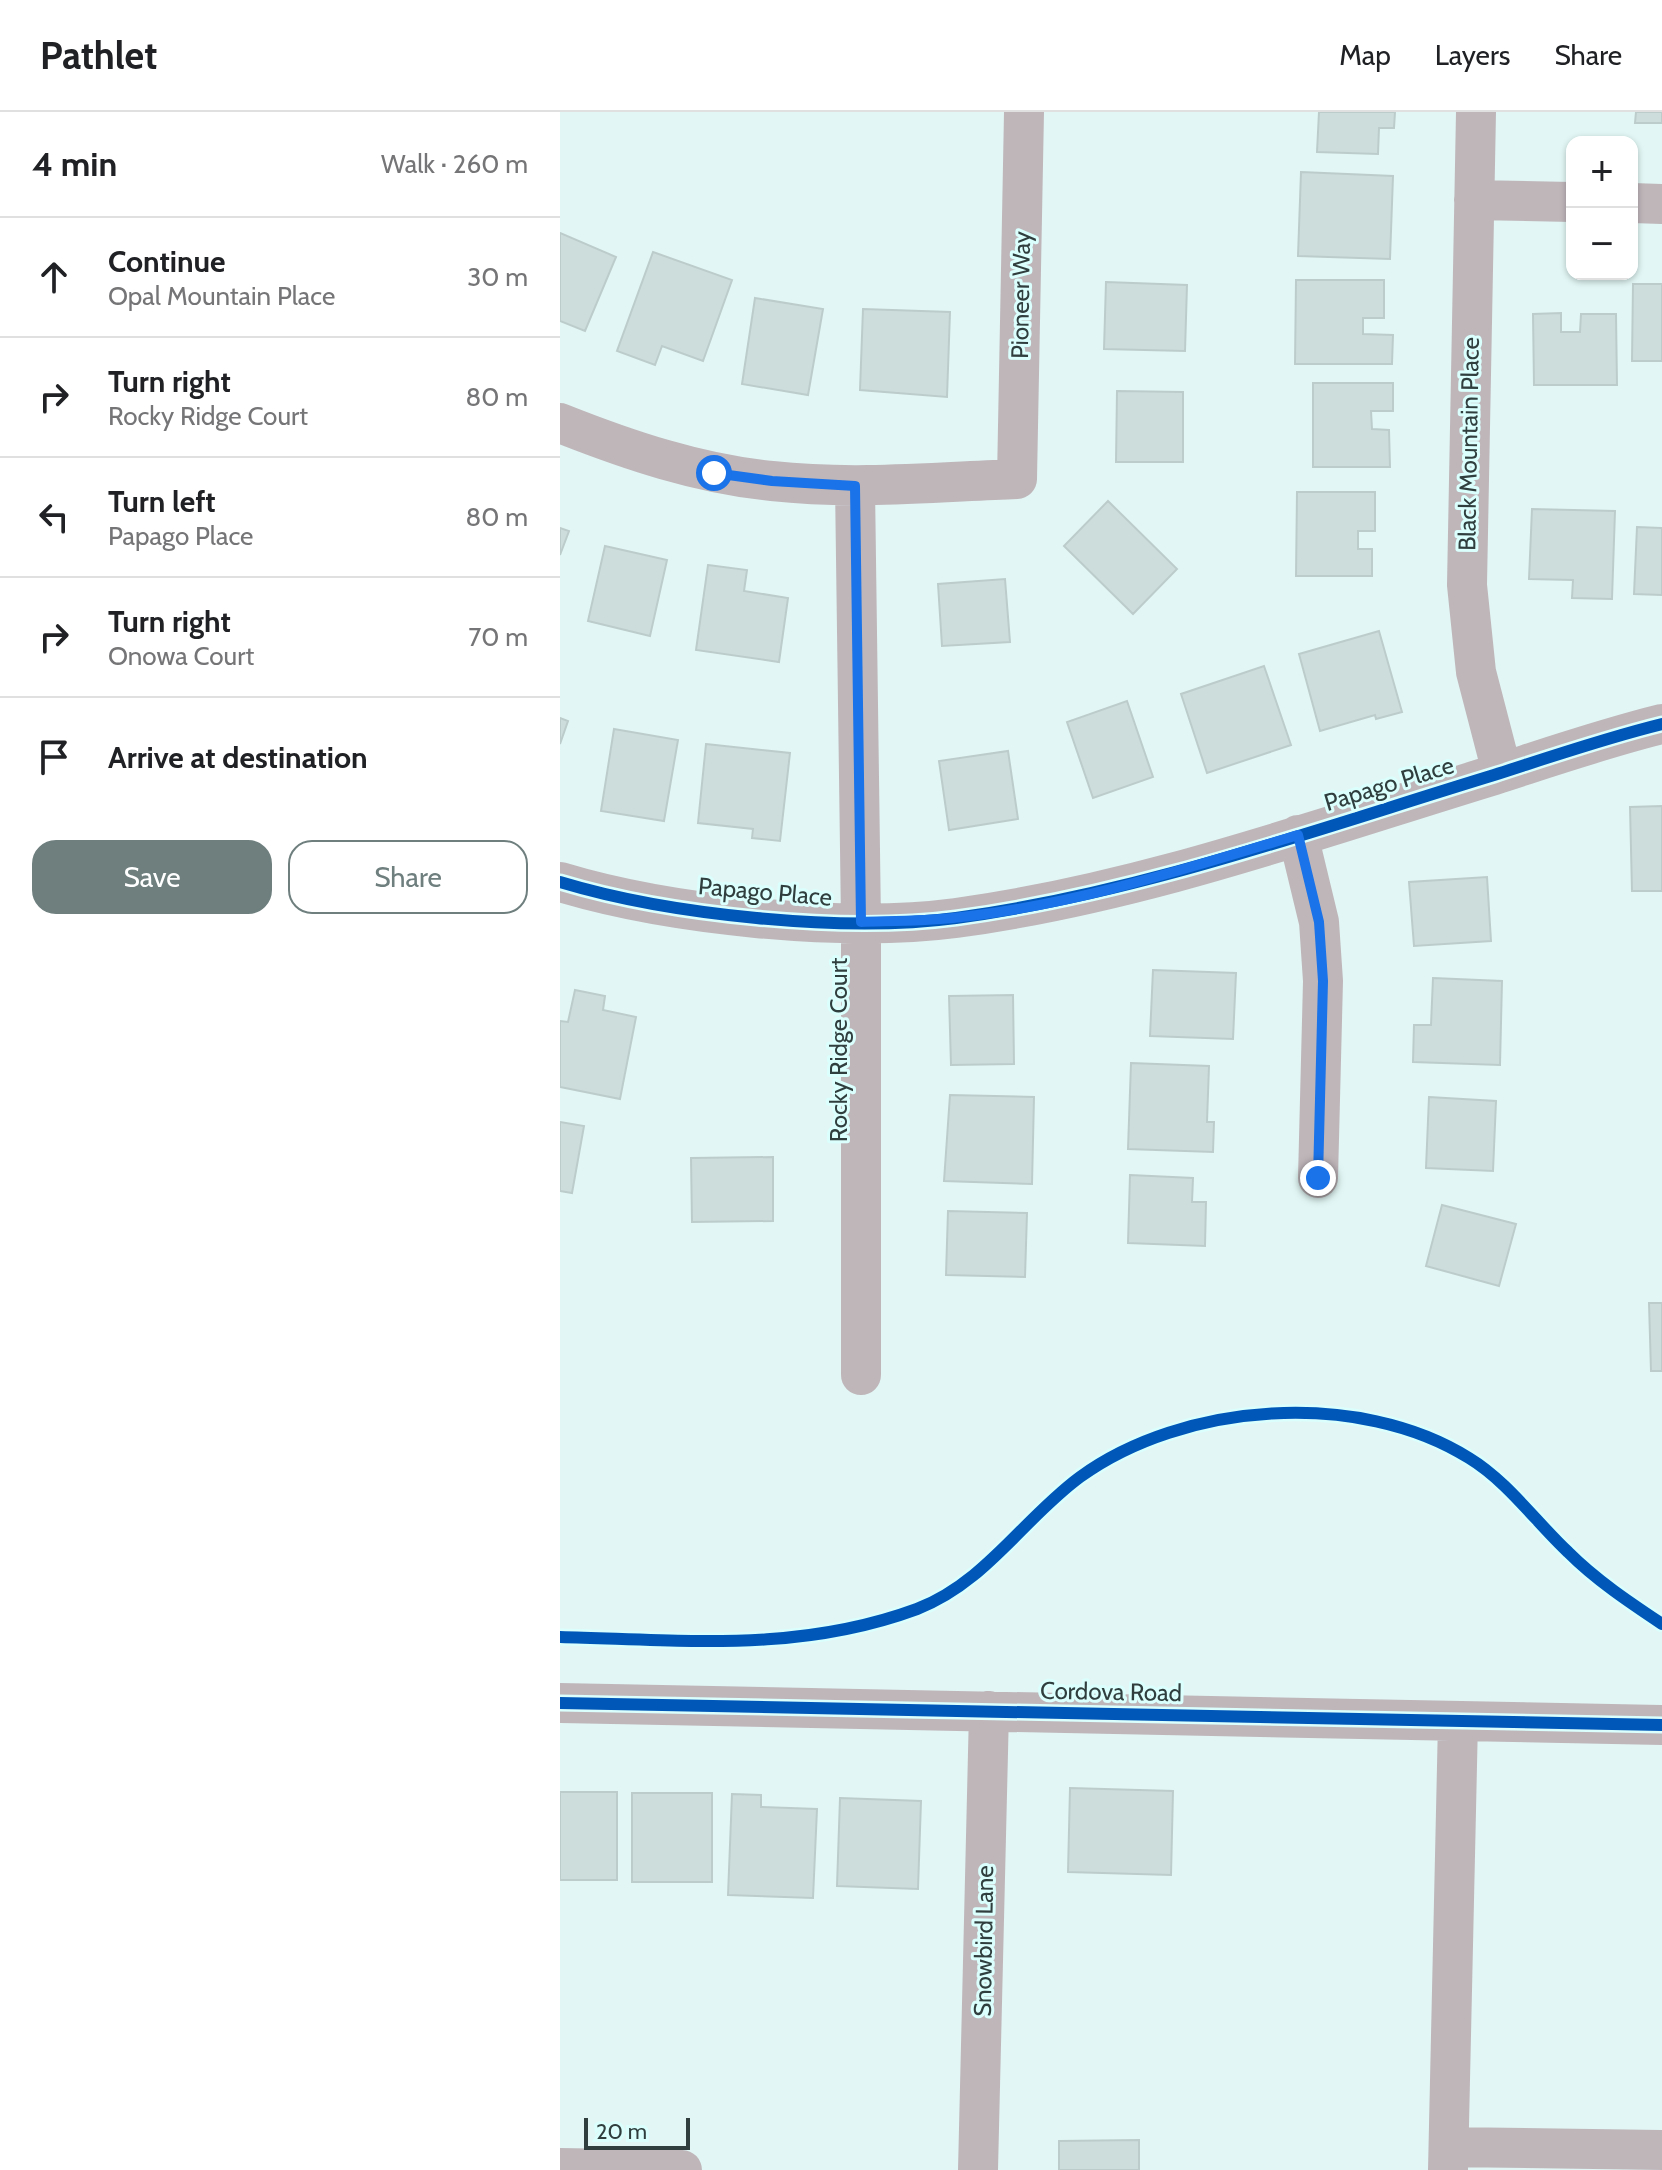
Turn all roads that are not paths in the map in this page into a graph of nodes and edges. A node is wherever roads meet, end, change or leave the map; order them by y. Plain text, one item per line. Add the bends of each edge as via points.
1 (1024, 112) edge
2 (1476, 112) edge
3 (1474, 200) junction
4 (1566, 202) edge
5 (1638, 203) edge
6 (1662, 204) edge
7 (560, 423) edge
8 (855, 486) junction
9 (1662, 724) edge
10 (1502, 772) junction
11 (1298, 835) junction
12 (560, 882) edge
13 (861, 922) junction
14 (1318, 1178) dead end
15 (861, 1375) dead end
16 (560, 1703) edge
17 (989, 1711) junction
18 (1458, 1721) junction
19 (1662, 1725) edge
20 (1662, 2150) edge
21 (1448, 2158) edge
22 (560, 2168) edge
23 (682, 2170) edge
24 (978, 2170) edge

1 - 8 street, Pioneer Way via 1017,479
2 - 3 street, Black Mountain Place
3 - 4 street
3 - 10 street, Black Mountain Place via 1467,585 1476,672
5 - 6 street
7 - 8 street via 621,448 714,473
8 - 13 street, Rocky Ridge Court
9 - 10 street, Papago Place
10 - 11 street, Papago Place
11 - 13 street, Papago Place via 1149,880 1048,903 952,918
11 - 14 street via 1319,922 1323,981
12 - 13 street, Papago Place via 672,906
13 - 15 street, Rocky Ridge Court
16 - 17 street, Cordova Road
17 - 18 street, Cordova Road
17 - 24 street, Snowbird Lane
18 - 19 street, Cordova Road
18 - 21 street
20 - 21 street
22 - 23 street

